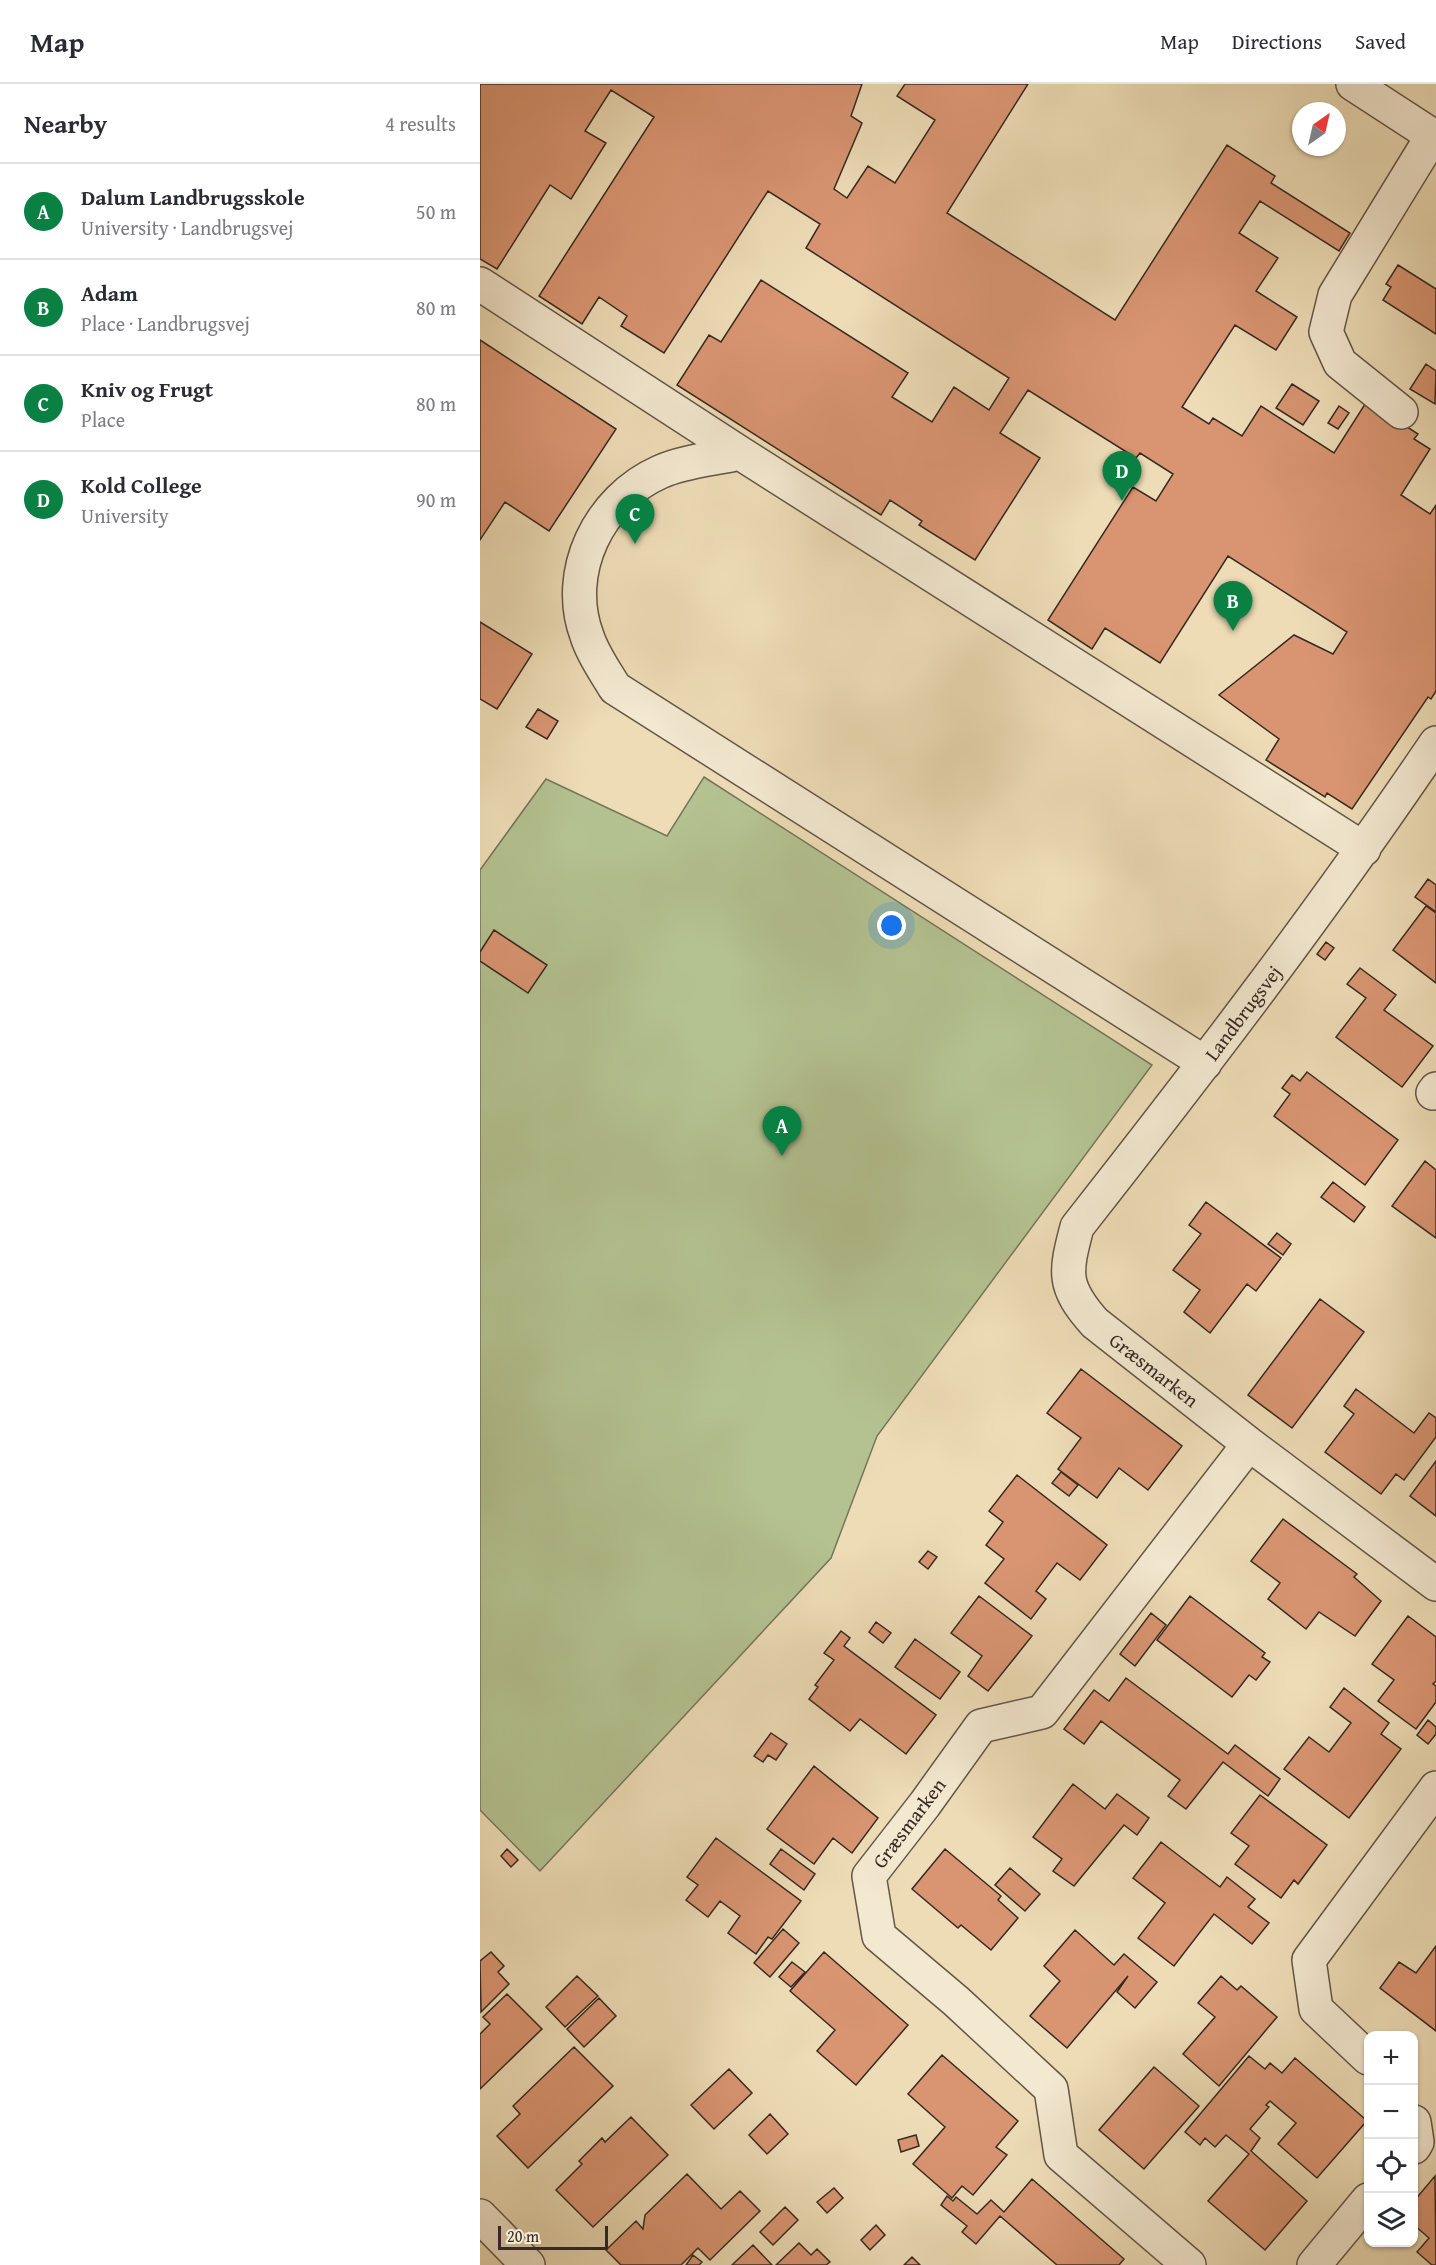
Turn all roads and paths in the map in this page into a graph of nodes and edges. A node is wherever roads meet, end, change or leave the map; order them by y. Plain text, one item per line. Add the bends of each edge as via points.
1 (1353, 84) edge
2 (1434, 136) edge
3 (480, 284) edge
4 (1401, 412) dead end
5 (740, 453) junction
6 (1436, 743) edge
7 (1364, 849) junction
8 (1205, 1063) junction
9 (1069, 1286) joint
10 (1249, 1444) junction
11 (1436, 1584) edge
12 (1436, 1788) edge
13 (1364, 2054) edge
14 (1364, 2205) edge
15 (480, 2216) edge
16 (528, 2265) edge
17 (1189, 2265) edge
18 (1314, 2265) edge

1 - 2 street
2 - 4 street via 1335,295 1326,332 1340,363
3 - 5 street
5 - 7 street
5 - 8 street via 661,471 618,502 590,539 580,584 581,610 586,635 615,688
6 - 7 street, Landbrugsvej
7 - 8 street, Landbrugsvej
8 - 9 street, Landbrugsvej via 1077,1227 1069,1259
9 - 10 street, Græsmarken via 1095,1323
10 - 11 street, Græsmarken
10 - 17 street, Græsmarken via 1042,1712 981,1726 869,1876 879,1936 1051,2090 1061,2156
12 - 13 street via 1309,1960 1316,2009
14 - 18 street
15 - 16 street

